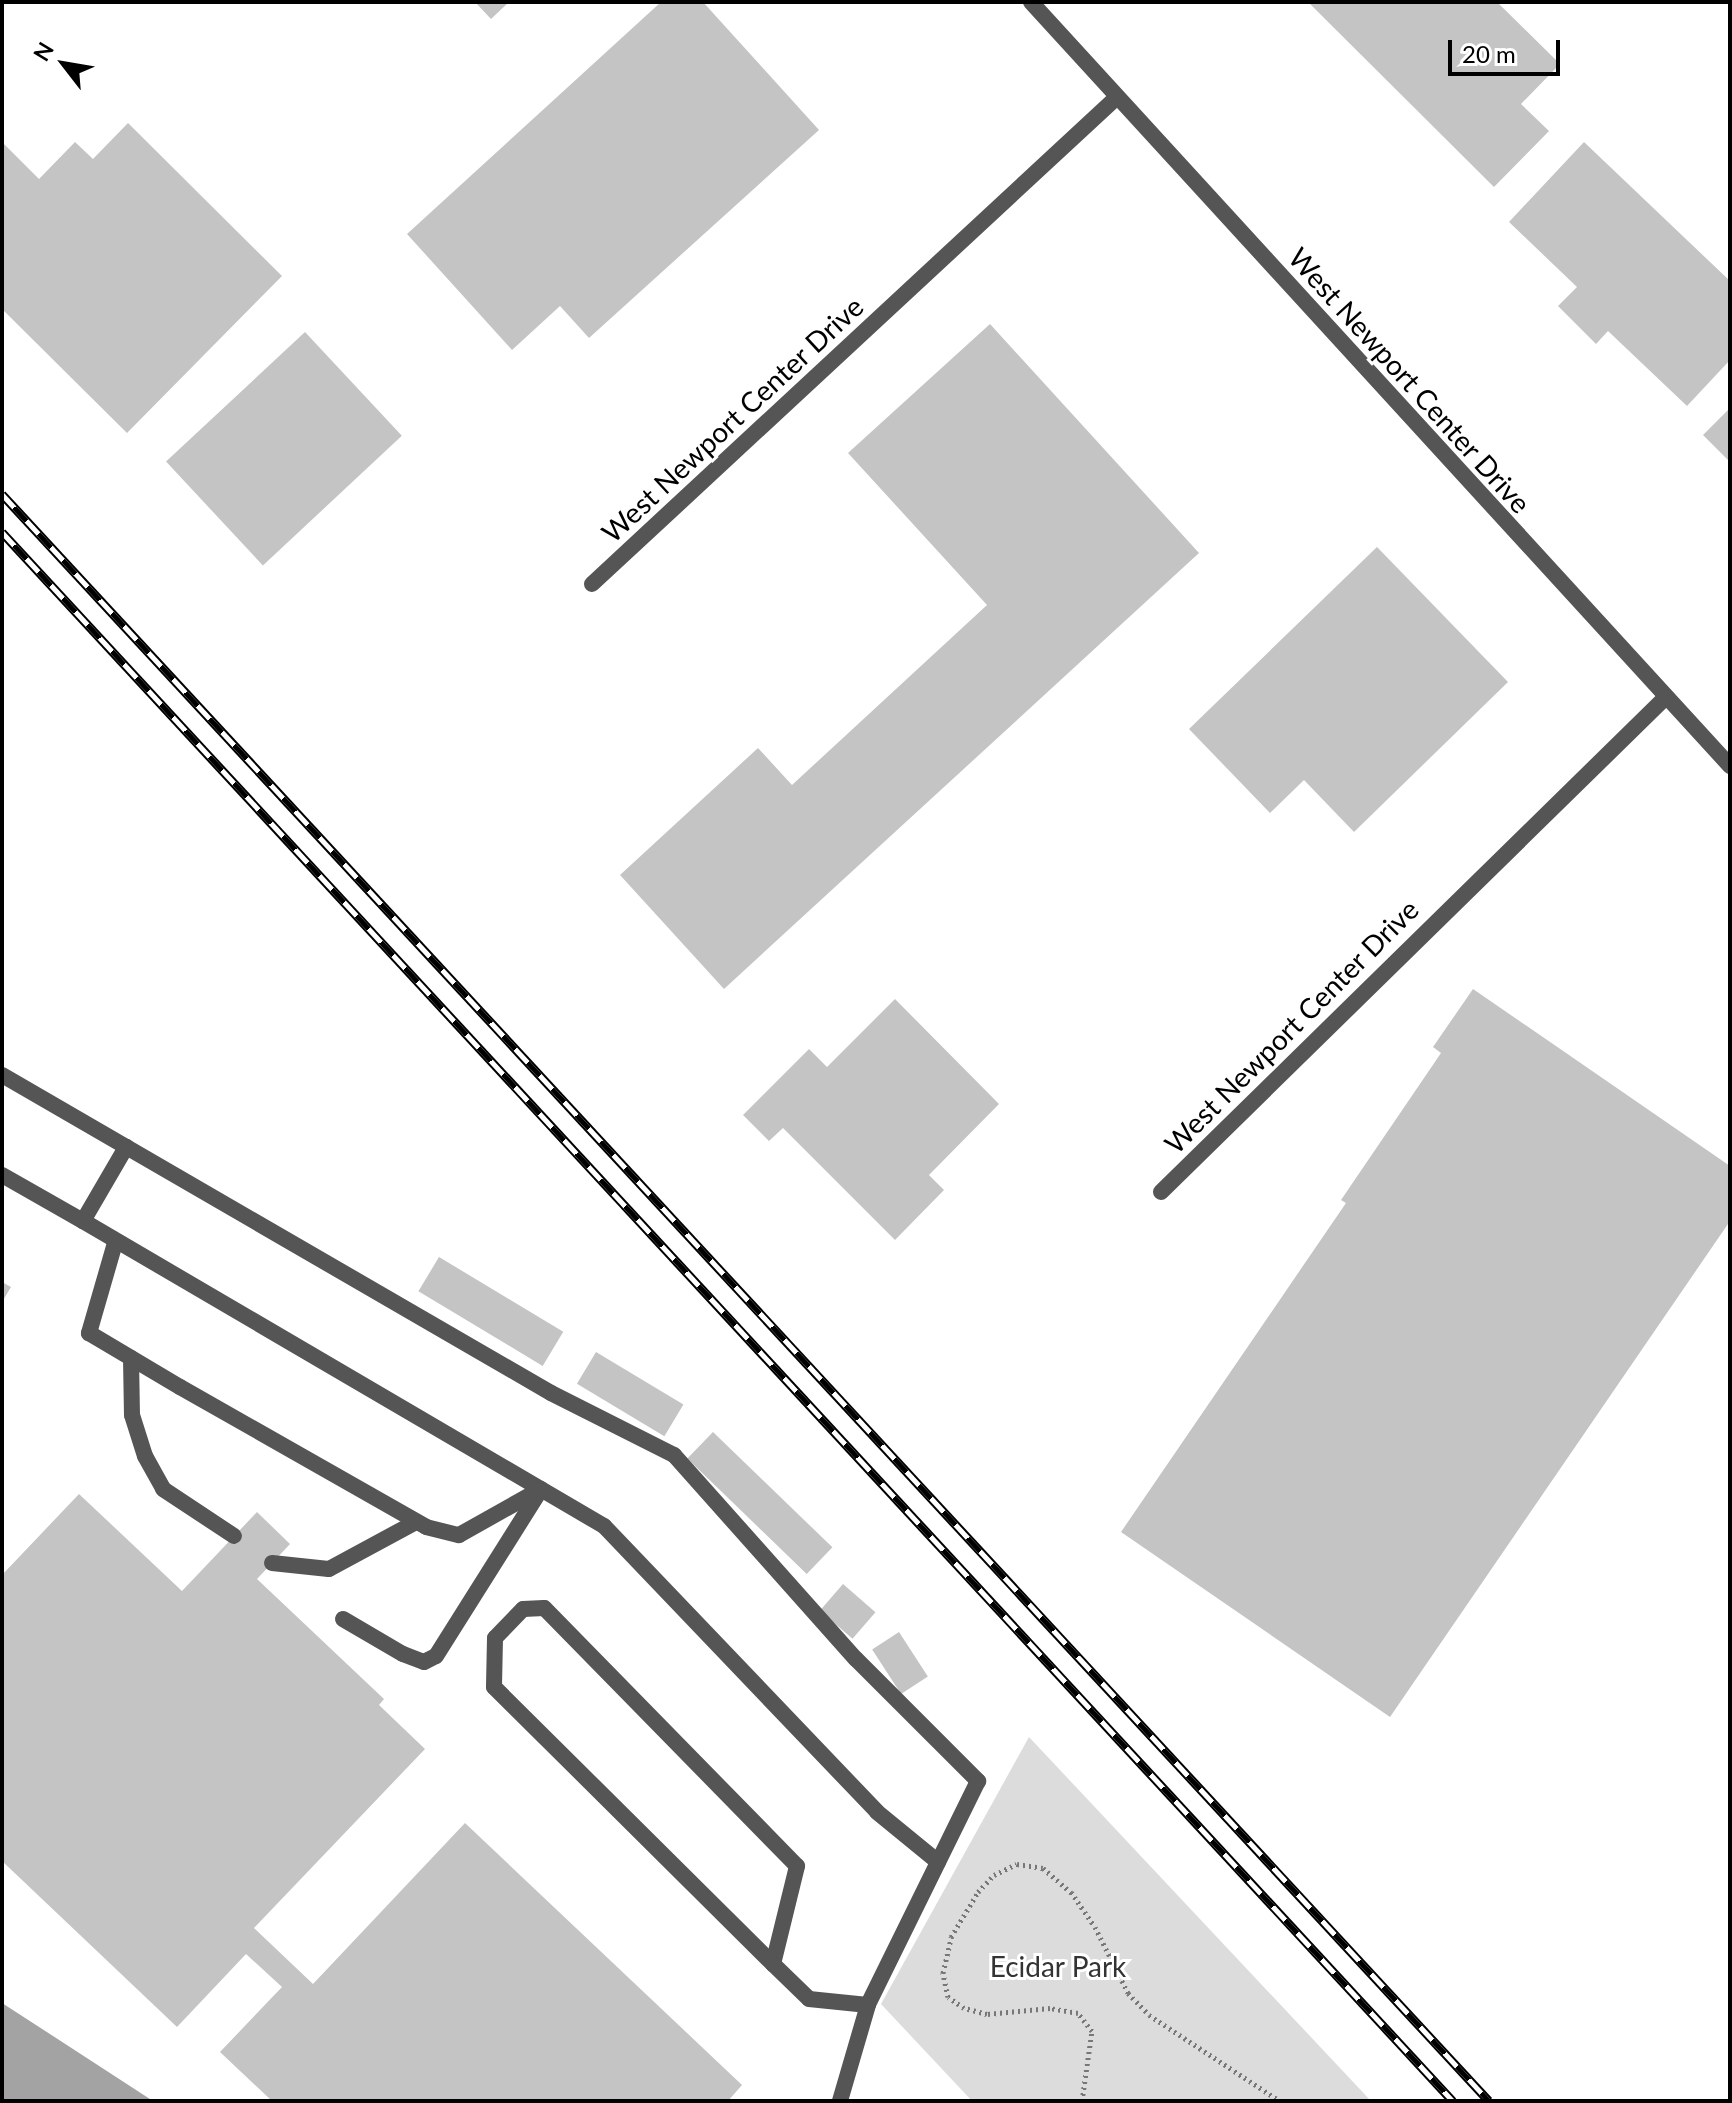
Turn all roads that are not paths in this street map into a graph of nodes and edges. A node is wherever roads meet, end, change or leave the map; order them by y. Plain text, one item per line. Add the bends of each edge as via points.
1 (1031, 2) edge
2 (1117, 97) junction
3 (592, 584) dead end
4 (1665, 698) junction
5 (1730, 766) edge
6 (2, 1075) edge
7 (126, 1147) junction
8 (2, 1175) edge
9 (1161, 1192) dead end
10 (83, 1221) junction
11 (115, 1243) junction
12 (131, 1358) junction
13 (541, 1489) junction
14 (416, 1522) junction
15 (234, 1536) dead end
16 (272, 1563) dead end
17 (343, 1619) dead end
18 (938, 1862) junction
19 (773, 1964) junction
20 (868, 2005) junction
21 (840, 2101) edge

1 - 2 street, West Newport Center Drive
2 - 3 street, West Newport Center Drive
2 - 4 street, West Newport Center Drive
4 - 5 street, West Newport Center Drive
4 - 9 street, West Newport Center Drive
6 - 7 street
7 - 10 street
7 - 18 street via 551,1393 674,1455 856,1659 978,1781
8 - 10 street
10 - 11 street
11 - 12 street via 89,1333
11 - 13 street
12 - 14 street
12 - 15 street via 132,1415 163,1489
13 - 14 street via 459,1535
13 - 17 street via 436,1656 424,1662 403,1654
13 - 18 street via 604,1526 877,1812
14 - 16 street via 329,1569
18 - 20 street
19 - 19 street via 494,1687 495,1638 523,1609 544,1608 797,1866
19 - 20 street via 809,1999
20 - 21 street

